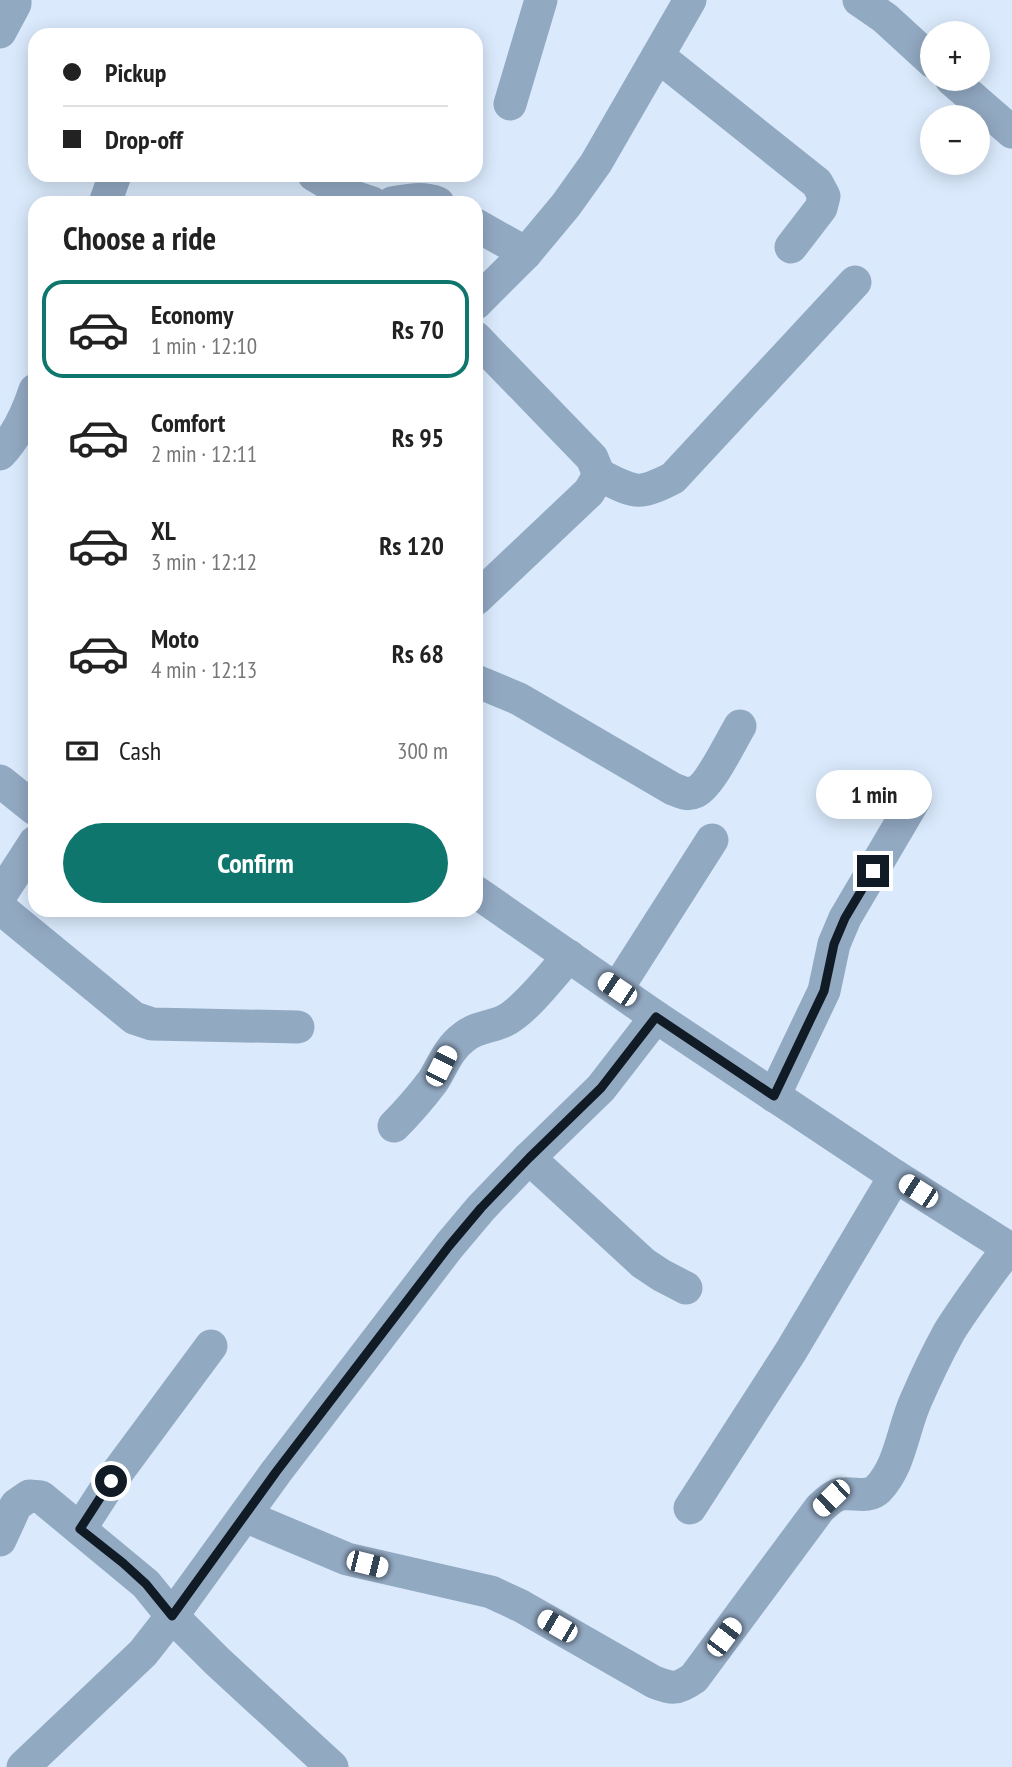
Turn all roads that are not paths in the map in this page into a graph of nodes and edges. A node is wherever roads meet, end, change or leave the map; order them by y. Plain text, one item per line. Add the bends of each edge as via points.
1 (15, 0) edge
2 (541, 0) edge
3 (690, 0) edge
4 (859, 0) edge
5 (0, 32) edge
6 (920, 50) edge
7 (658, 56) junction
8 (965, 91) edge
9 (510, 104) dead end
10 (1012, 132) edge
11 (326, 182) edge
12 (351, 196) edge
13 (483, 229) edge
14 (791, 247) dead end
15 (526, 253) junction
16 (855, 282) dead end
17 (483, 296) edge
18 (483, 345) edge
19 (28, 412) edge
20 (0, 454) edge
21 (599, 475) junction
22 (483, 592) edge
23 (483, 684) edge
24 (740, 726) dead end
25 (0, 781) edge
26 (915, 799) dead end
27 (28, 803) edge
28 (712, 840) dead end
29 (28, 853) edge
30 (0, 897) edge
31 (483, 897) edge
32 (0, 908) edge
33 (569, 956) junction
34 (617, 989) junction
35 (656, 1017) junction
36 (298, 1027) dead end
37 (774, 1096) junction
38 (394, 1126) dead end
39 (529, 1158) junction
40 (895, 1176) junction
41 (1010, 1249) edge
42 (686, 1288) dead end
43 (211, 1346) dead end
44 (690, 1508) dead end
45 (245, 1516) junction
46 (80, 1529) junction
47 (0, 1540) edge
48 (172, 1616) junction
49 (23, 1767) edge
50 (332, 1767) edge

1 - 5 street
2 - 9 street
3 - 7 street
4 - 6 street
7 - 14 street via 817,183 824,196 821,208
7 - 15 street via 596,163
8 - 10 street
11 - 12 street
13 - 15 street
15 - 17 street
16 - 21 street via 673,478 649,490 631,490
18 - 21 street via 592,458
19 - 20 street
21 - 22 street via 589,492
23 - 24 street via 519,699 686,794 698,792 708,781
25 - 27 street
26 - 37 street via 845,918 824,991
28 - 34 street
29 - 30 street
31 - 33 street
32 - 36 street via 134,1018 152,1024
33 - 34 street
33 - 38 street via 526,1004 504,1021 465,1035
34 - 35 street
35 - 37 street
35 - 39 street via 601,1088
37 - 40 street
39 - 42 street via 643,1263
39 - 45 street via 449,1246
40 - 41 street
40 - 44 street
41 - 45 street via 937,1354 886,1478 876,1491 843,1493 820,1508 694,1678 682,1686 670,1688 654,1682 491,1592 347,1559
43 - 46 street
45 - 48 street
46 - 47 street via 41,1497 29,1496 16,1505
46 - 48 street via 146,1584
48 - 49 street via 143,1653
48 - 50 street

